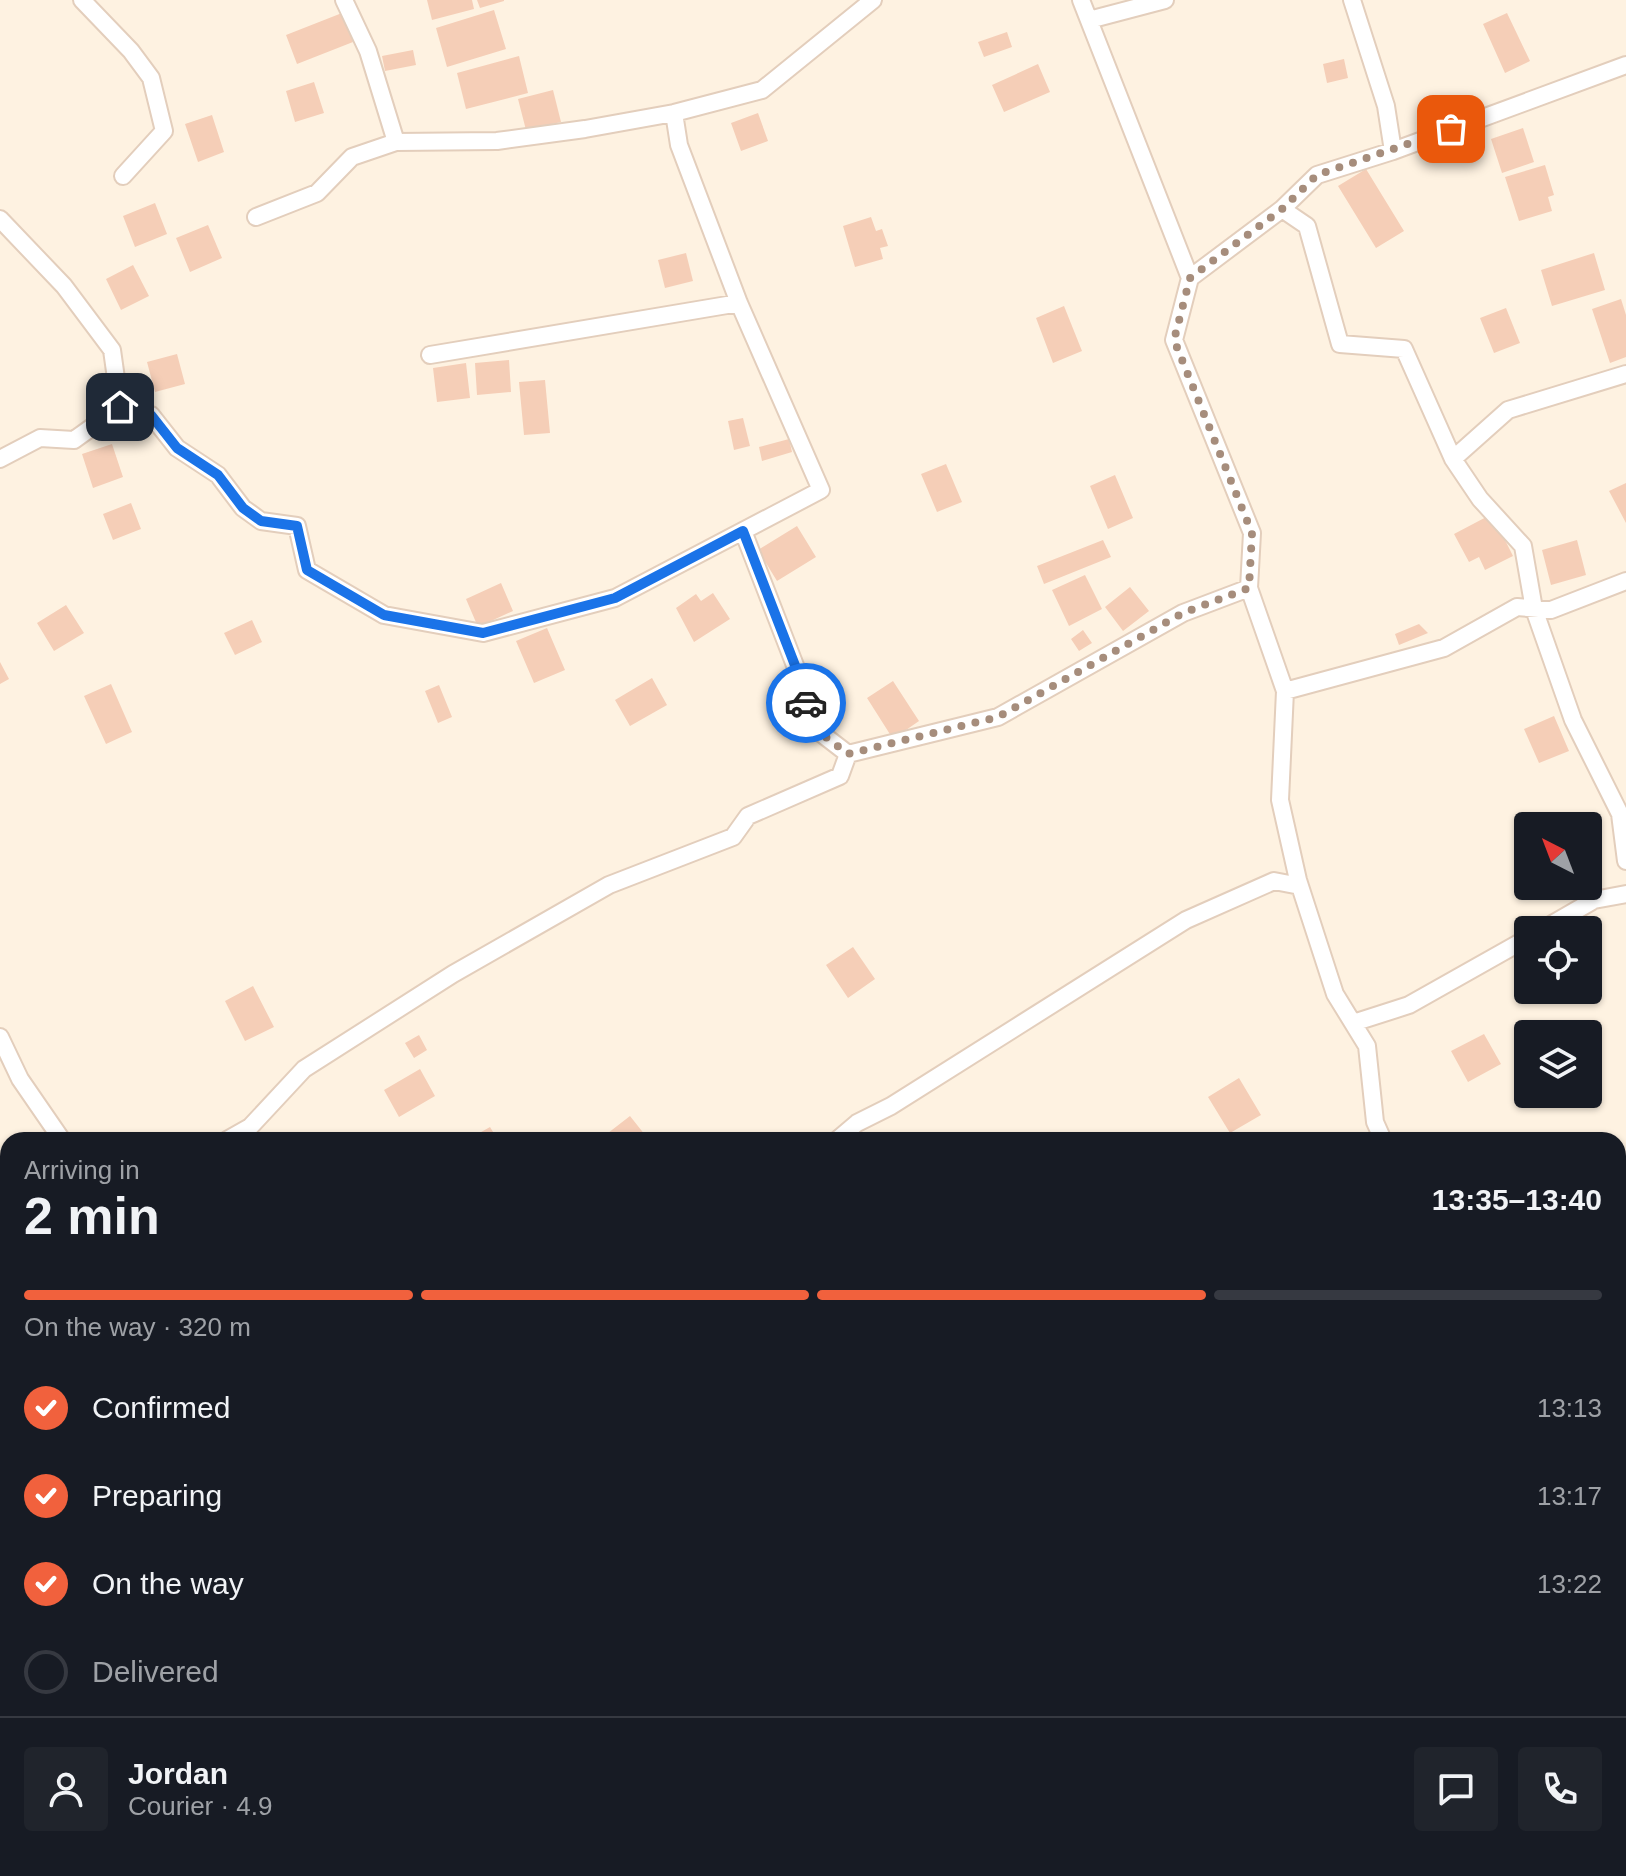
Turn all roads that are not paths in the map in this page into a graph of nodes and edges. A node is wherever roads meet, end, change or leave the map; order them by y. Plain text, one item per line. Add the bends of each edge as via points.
1 (82, 0) edge
2 (344, 0) edge
3 (873, 0) edge
4 (1081, 0) edge
5 (1165, 0) edge
6 (1352, 0) edge
7 (1089, 20) junction
8 (1626, 65) edge
9 (674, 113) junction
10 (396, 142) junction
11 (1393, 151) junction
12 (123, 176) dead end
13 (1282, 209) junction
14 (256, 217) dead end
15 (0, 219) edge
16 (1190, 278) junction
17 (739, 303) junction
18 (430, 355) dead end
19 (1626, 374) edge
20 (120, 407) junction
21 (0, 459) edge
22 (1453, 459) junction
23 (743, 531) junction
24 (1626, 581) edge
25 (1249, 588) junction
26 (1534, 609) junction
27 (1285, 691) junction
28 (848, 754) junction
29 (1626, 861) edge
30 (1300, 886) junction
31 (1626, 894) edge
32 (1566, 916) edge
33 (1514, 946) edge
34 (1353, 1023) junction
35 (0, 1037) edge
36 (56, 1132) edge
37 (241, 1132) edge
38 (846, 1132) edge
39 (1379, 1132) edge

1 - 12 street via 151,78 164,131
2 - 10 street via 368,51
3 - 9 street via 762,90
4 - 7 street
5 - 7 street
6 - 11 street via 1386,106
7 - 16 street
8 - 11 street
9 - 10 street via 497,141
9 - 17 street via 679,145
10 - 14 street via 352,157 317,193
11 - 13 street via 1317,175
13 - 16 street
13 - 22 street via 1307,226 1340,344 1404,349
15 - 20 street via 64,286 112,350
16 - 25 street via 1174,340 1252,533
17 - 18 street
17 - 23 street via 821,490
19 - 22 street via 1508,410
20 - 21 street via 74,440 40,438
20 - 23 street via 151,415 177,448 218,475 243,508 261,521 297,526 307,570 384,615 448,628 483,633 615,598
22 - 26 street via 1480,499 1523,546
23 - 28 street via 803,686 809,724
24 - 26 street via 1551,610
25 - 27 street
25 - 28 street via 1183,613 998,717
26 - 27 street via 1517,607 1444,648
26 - 29 street via 1573,720 1620,814
27 - 30 street via 1280,800
28 - 37 street via 840,776 748,816 733,837 609,885 453,974 304,1069
30 - 34 street via 1335,994
30 - 38 street via 1274,881 1186,920
31 - 32 street via 1594,900
33 - 34 street via 1409,1005
34 - 39 street via 1367,1046
35 - 36 street via 20,1079

